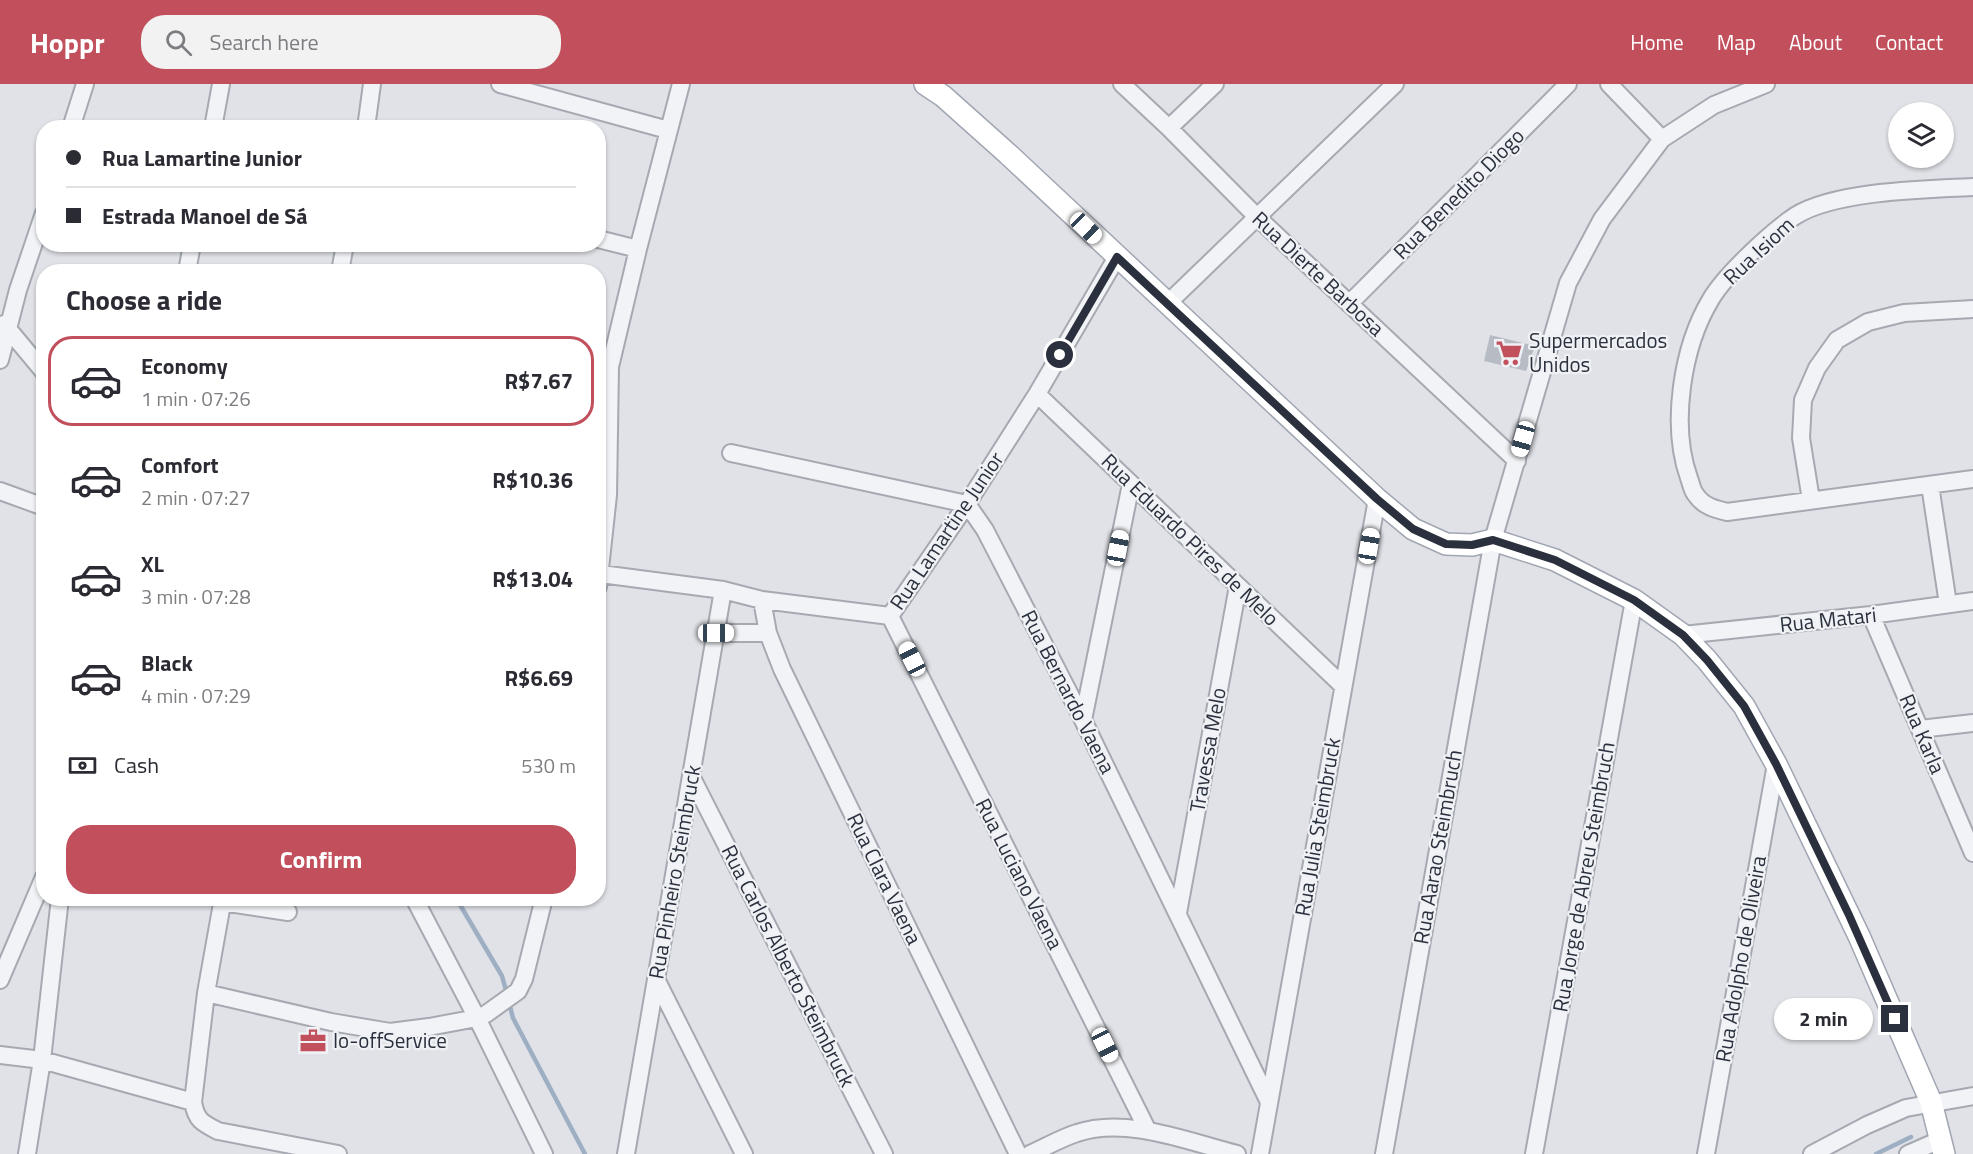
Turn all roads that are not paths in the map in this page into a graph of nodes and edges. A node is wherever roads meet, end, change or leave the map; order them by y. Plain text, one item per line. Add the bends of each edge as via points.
1 (85, 84) edge
2 (220, 84) edge
3 (372, 84) edge
4 (500, 84) edge
5 (681, 84) edge
6 (925, 84) edge
7 (1122, 84) edge
8 (1215, 84) edge
9 (1395, 84) edge
10 (1568, 84) edge
11 (1609, 84) edge
12 (1766, 84) edge
13 (74, 120) edge
14 (214, 120) edge
15 (367, 120) edge
16 (1169, 128) junction
17 (668, 130) junction
18 (1662, 139) junction
19 (1973, 187) edge
20 (1257, 217) junction
21 (36, 237) edge
22 (606, 241) edge
23 (638, 249) junction
24 (1117, 257) junction
25 (1167, 304) junction
26 (1349, 304) junction
27 (1973, 309) edge
28 (6, 322) edge
29 (606, 359) edge
30 (0, 360) edge
31 (36, 361) edge
32 (1037, 394) junction
33 (731, 453) dead end
34 (1517, 461) junction
35 (1973, 479) edge
36 (1131, 484) junction
37 (1930, 485) junction
38 (0, 491) edge
39 (1377, 499) junction
40 (1811, 500) junction
41 (36, 504) edge
42 (967, 504) junction
43 (1493, 540) junction
44 (606, 581) edge
45 (1238, 586) junction
46 (723, 590) junction
47 (762, 600) junction
48 (1634, 600) junction
49 (1973, 601) edge
50 (1948, 604) junction
51 (1871, 615) junction
52 (890, 616) junction
53 (716, 633) junction
54 (768, 633) junction
55 (1683, 635) junction
56 (1343, 686) junction
57 (1083, 720) junction
58 (1973, 723) edge
59 (1920, 729) junction
60 (1776, 764) junction
61 (692, 778) junction
62 (1972, 849) edge
63 (36, 896) edge
64 (59, 906) edge
65 (222, 906) edge
66 (256, 906) edge
67 (419, 906) edge
68 (542, 906) edge
69 (288, 912) dead end
70 (1178, 914) junction
71 (656, 979) junction
72 (0, 980) edge
73 (206, 993) junction
74 (482, 1016) junction
75 (0, 1055) edge
76 (42, 1060) junction
77 (1973, 1096) edge
78 (1268, 1100) junction
79 (1930, 1102) junction
80 (194, 1108) junction
81 (1148, 1131) junction
82 (1942, 1147) edge
83 (27, 1154) edge
84 (338, 1154) edge
85 (544, 1154) edge
86 (626, 1154) edge
87 (744, 1154) edge
88 (884, 1154) edge
89 (1018, 1154) edge
90 (1030, 1154) edge
91 (1237, 1154) edge
92 (1260, 1154) edge
93 (1384, 1154) edge
94 (1534, 1154) edge
95 (1706, 1154) edge
96 (1812, 1154) edge
97 (1908, 1154) edge

1 - 13 street
2 - 14 street
3 - 15 street
4 - 17 street
5 - 17 street
6 - 24 main road via 1000,147
7 - 16 street, Rua Dierte Barbosa
8 - 16 street
9 - 20 street
10 - 26 street, Rua Benedito Diogo
11 - 18 street
12 - 18 street, Rua Aarao Steimbruch via 1714,105
16 - 20 street, Rua Dierte Barbosa
17 - 23 street
18 - 34 street, Rua Aarao Steimbruch via 1602,219 1568,283
19 - 40 street, Rua Isiom via 1872,194 1822,204 1796,216 1749,255 1712,297 1695,332 1681,397 1679,433 1683,461 1695,495 1710,508 1727,512
20 - 25 street
20 - 26 street, Rua Dierte Barbosa
21 - 28 street
22 - 23 street
23 - 29 street
24 - 25 main road
24 - 32 street, Rua Lamartine Junior
25 - 39 main road
26 - 34 street, Rua Dierte Barbosa
27 - 40 street via 1904,313 1868,322 1837,340 1817,368 1803,399 1801,438
28 - 30 street
28 - 31 street
32 - 36 street, Rua Eduardo Pires de Melo
32 - 42 street, Rua Lamartine Junior
33 - 42 street
34 - 43 street, Rua Aarao Steimbruch
35 - 37 street, Rua Isiom
36 - 45 street, Rua Eduardo Pires de Melo
36 - 57 street
37 - 40 street, Rua Isiom
37 - 50 street
38 - 41 street
39 - 43 main road via 1413,529 1446,544 1472,545
39 - 56 street, Rua Julia Steimbruck
42 - 52 street, Rua Lamartine Junior
42 - 57 street, Rua Bernardo Vaena via 985,530
43 - 48 main road via 1555,560
43 - 93 street, Rua Aarao Steimbruch
44 - 46 street, Rua Lamartine Junior
45 - 56 street, Rua Eduardo Pires de Melo
45 - 70 street, Travessa Melo
46 - 47 street, Rua Lamartine Junior
46 - 53 street, Rua Pinheiro Steimbruck
47 - 52 street, Rua Lamartine Junior
47 - 54 street, Rua Clara Vaena
48 - 55 main road
48 - 94 street, Rua Jorge de Abreu Steimbruch
49 - 50 street, Rua Matari
50 - 51 street, Rua Matari
51 - 55 street, Rua Matari
51 - 59 street, Rua Karla
52 - 81 street, Rua Luciano Vaena
53 - 54 street
53 - 61 street, Rua Pinheiro Steimbruck
54 - 89 street, Rua Clara Vaena via 787,680
55 - 60 main road via 1744,706
56 - 78 street, Rua Julia Steimbruck
57 - 70 street, Rua Bernardo Vaena
58 - 59 street
59 - 62 street, Rua Karla
60 - 79 main road via 1859,936
60 - 95 street, Rua Adolpho de Oliveira
61 - 71 street, Rua Pinheiro Steimbruck
61 - 88 street, Rua Carlos Alberto Steimbruck
63 - 72 street
64 - 76 street
65 - 73 street
66 - 69 street
67 - 74 street
68 - 74 street via 518,991
70 - 78 street, Rua Bernardo Vaena
71 - 86 street, Rua Pinheiro Steimbruck
71 - 87 street
73 - 74 street via 390,1032
73 - 80 street
74 - 85 street
75 - 76 street
76 - 80 street
76 - 83 street
77 - 79 street
78 - 92 street, Rua Julia Steimbruck
79 - 82 main road
79 - 96 street via 1867,1125
80 - 84 street via 204,1124 218,1131
81 - 90 street via 1111,1126 1078,1132
81 - 91 street
82 - 97 street

